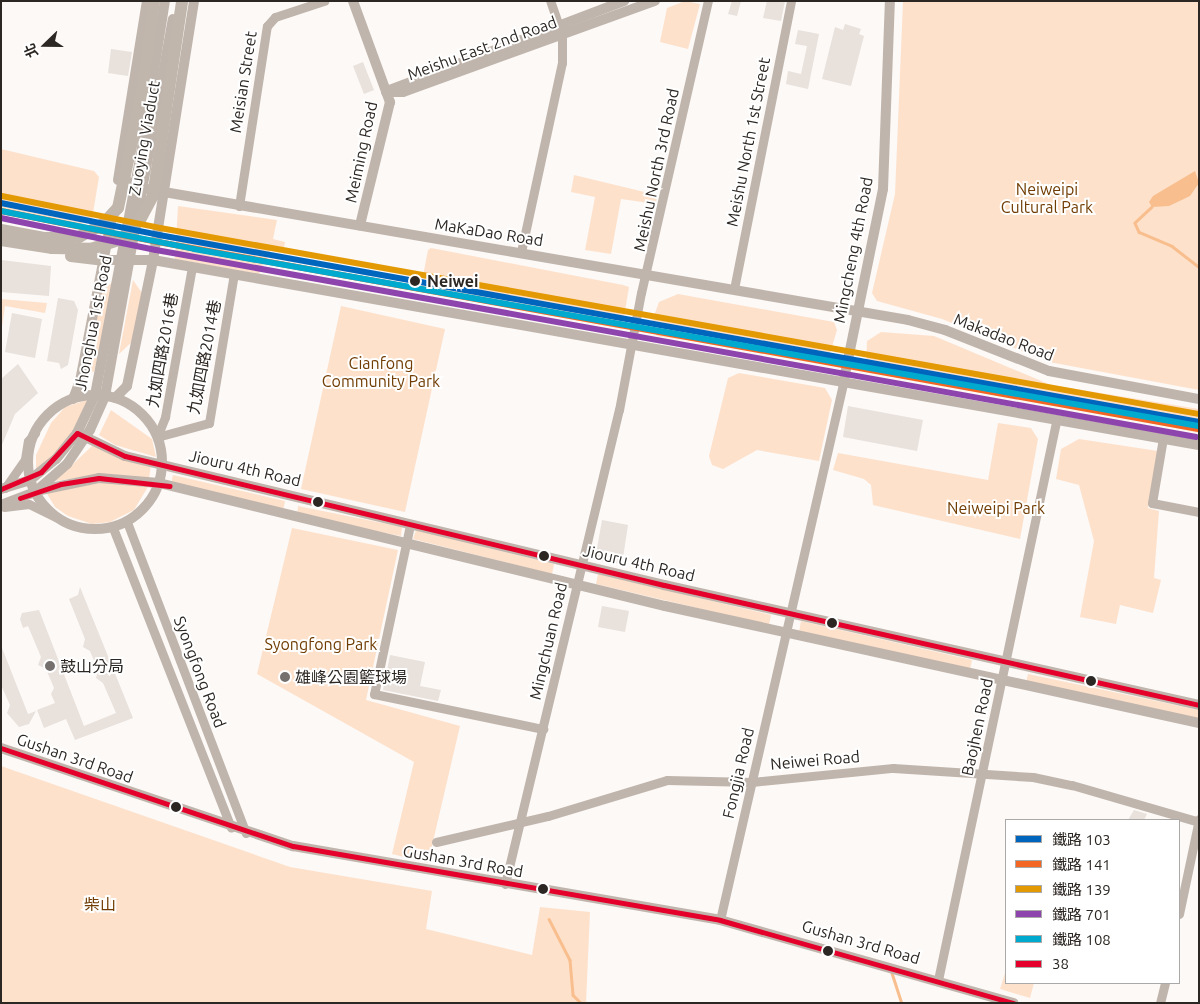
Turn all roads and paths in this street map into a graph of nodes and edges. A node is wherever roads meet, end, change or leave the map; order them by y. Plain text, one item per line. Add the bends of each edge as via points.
1 (147, 1) edge
2 (154, 1) edge
3 (165, 1) edge
4 (177, 1) edge
5 (182, 1) edge
6 (194, 1) edge
7 (324, 1) edge
8 (353, 1) edge
9 (550, 1) edge
10 (624, 1) edge
11 (655, 1) edge
12 (708, 1) edge
13 (791, 1) edge
14 (890, 1) edge
15 (561, 30) junction
16 (386, 92) junction
17 (119, 175) junction
18 (139, 188) junction
19 (163, 191) junction
20 (239, 206) junction
21 (1, 222) edge
22 (360, 225) junction
23 (1, 230) edge
24 (1, 240) edge
25 (108, 241) junction
26 (1, 246) edge
27 (520, 252) junction
28 (126, 255) junction
29 (105, 260) junction
30 (153, 260) junction
31 (192, 267) junction
32 (234, 274) junction
33 (647, 275) junction
34 (734, 289) junction
35 (857, 312) junction
36 (631, 346) junction
37 (843, 384) junction
38 (105, 396) junction
39 (73, 399) junction
40 (1199, 399) edge
41 (1056, 422) junction
42 (35, 432) junction
43 (81, 435) junction
44 (157, 437) junction
45 (1163, 438) junction
46 (1199, 445) edge
47 (162, 464) junction
48 (30, 480) junction
49 (159, 483) junction
50 (3, 489) edge
51 (36, 491) junction
52 (1, 506) edge
53 (1199, 512) edge
54 (56, 517) junction
55 (127, 522) junction
56 (410, 525) junction
57 (113, 528) junction
58 (406, 546) junction
59 (582, 565) junction
60 (577, 585) junction
61 (792, 613) junction
62 (785, 633) junction
63 (1005, 664) junction
64 (1002, 680) junction
65 (1199, 705) edge
66 (1199, 722) edge
67 (543, 729) junction
68 (1, 748) edge
69 (982, 774) junction
70 (752, 782) junction
71 (1199, 821) edge
72 (520, 823) junction
73 (231, 828) junction
74 (246, 833) junction
75 (436, 842) dead end
76 (505, 884) junction
77 (1180, 909) edge
78 (720, 920) junction
79 (938, 980) junction
80 (1164, 984) edge
81 (1014, 1003) edge
82 (1160, 1003) edge

1 - 17 street, Jhonghua 1st Road
2 - 23 main road, Zuoying Viaduct via 139,108 118,208 102,225 79,237 45,238
3 - 18 street, Jhonghua 1st Road
4 - 18 street, Jhonghua 1st Road
5 - 24 main road, Zuoying Viaduct via 153,196 140,220 122,239 91,249 52,248
6 - 19 street, Jhonghua 1st Road
7 - 20 street, Meisian Street via 274,17 267,26
8 - 16 street, Meiming Road
9 - 15 street
10 - 15 street, Meishu East 2nd Road
11 - 15 street, Meishu East 2nd Road
12 - 33 street, Meishu North 3rd Road
13 - 34 street, Meishu North 1st Street
14 - 35 street, Mingcheng 4th Road via 883,189
15 - 16 street, Meishu East 2nd Road via 404,92
15 - 27 street via 562,63
16 - 22 street, Meiming Road via 390,102
17 - 18 street, MaKaDao Road
17 - 25 street, Jhonghua 1st Road
18 - 19 street, MaKaDao Road
18 - 28 street, Jhonghua 1st Road
19 - 20 street, MaKaDao Road
19 - 30 street, Jhonghua 1st Road
20 - 22 street, MaKaDao Road
21 - 25 main road
22 - 27 street, MaKaDao Road
25 - 28 street
25 - 29 street, Jhonghua 1st Road
26 - 29 main road
27 - 33 street, MaKaDao Road
28 - 29 street
28 - 30 street
28 - 38 street, Jhonghua 1st Road
29 - 39 street, Jhonghua 1st Road via 80,381
30 - 31 street
30 - 38 street, Jhonghua 1st Road via 127,386
31 - 32 street
31 - 44 street, 九如四路2016巷 via 165,417
32 - 36 street
32 - 44 street, 九如四路2014巷 via 209,423
33 - 34 street, MaKaDao Road
33 - 36 street, Meishu North 3rd Road
34 - 35 street, MaKaDao Road
35 - 37 street, Mingcheng 4th Road
35 - 40 street, Makadao Road via 945,330 1048,371
36 - 37 street
36 - 59 street, Mingchuan Road
37 - 41 street
37 - 61 street
38 - 39 street
38 - 43 street, Jhonghua 1st Road
38 - 44 street via 136,409
39 - 42 street via 48,414
41 - 45 street
41 - 63 street, Baojhen Road
42 - 48 street via 30,448
42 - 50 street via 28,441 25,459
43 - 47 street, Jiouru 4th Road via 124,456
43 - 48 street, Jhonghua 1st Road
43 - 51 street, Jhonghua 1st Road via 67,464
44 - 47 street
45 - 46 street
45 - 53 street via 1152,504
47 - 49 street
47 - 56 street, Jiouru 4th Road
48 - 50 street, Jhonghua 1st Road
48 - 51 street
49 - 51 street via 99,478
49 - 55 street via 152,499
49 - 58 street
51 - 52 street, Jhonghua 1st Road
51 - 54 street
52 - 54 street via 29,504
54 - 57 street via 77,527
55 - 57 street
55 - 74 street, Syongfong Road
56 - 58 street
56 - 59 street, Jiouru 4th Road
57 - 73 street, Syongfong Road
58 - 60 street
58 - 67 street via 374,694
59 - 60 street, Mingchuan Road
59 - 61 street, Jiouru 4th Road
60 - 62 street
60 - 67 street, Mingchuan Road
61 - 62 street, Fongjia Road
61 - 63 street, Jiouru 4th Road
62 - 64 street
62 - 70 street, Fongjia Road
63 - 64 street, Baojhen Road
63 - 65 street, Jiouru 4th Road
64 - 66 street
64 - 69 street, Baojhen Road
67 - 72 street, Mingchuan Road
68 - 73 street, Gushan 3rd Road
69 - 70 street, Neiwei Road via 893,768
69 - 71 street, Neiwei Road via 1072,785
69 - 79 street, Baojhen Road
70 - 72 street, Neiwei Road via 667,780
70 - 78 street, Fongjia Road
71 - 77 street
72 - 75 street, Neiwei Road
72 - 76 street, Mingchuan Road
73 - 74 street, Gushan 3rd Road
74 - 76 street, Gushan 3rd Road via 339,856
76 - 78 street, Gushan 3rd Road
78 - 79 street, Gushan 3rd Road
79 - 81 street, Gushan 3rd Road
80 - 82 street

